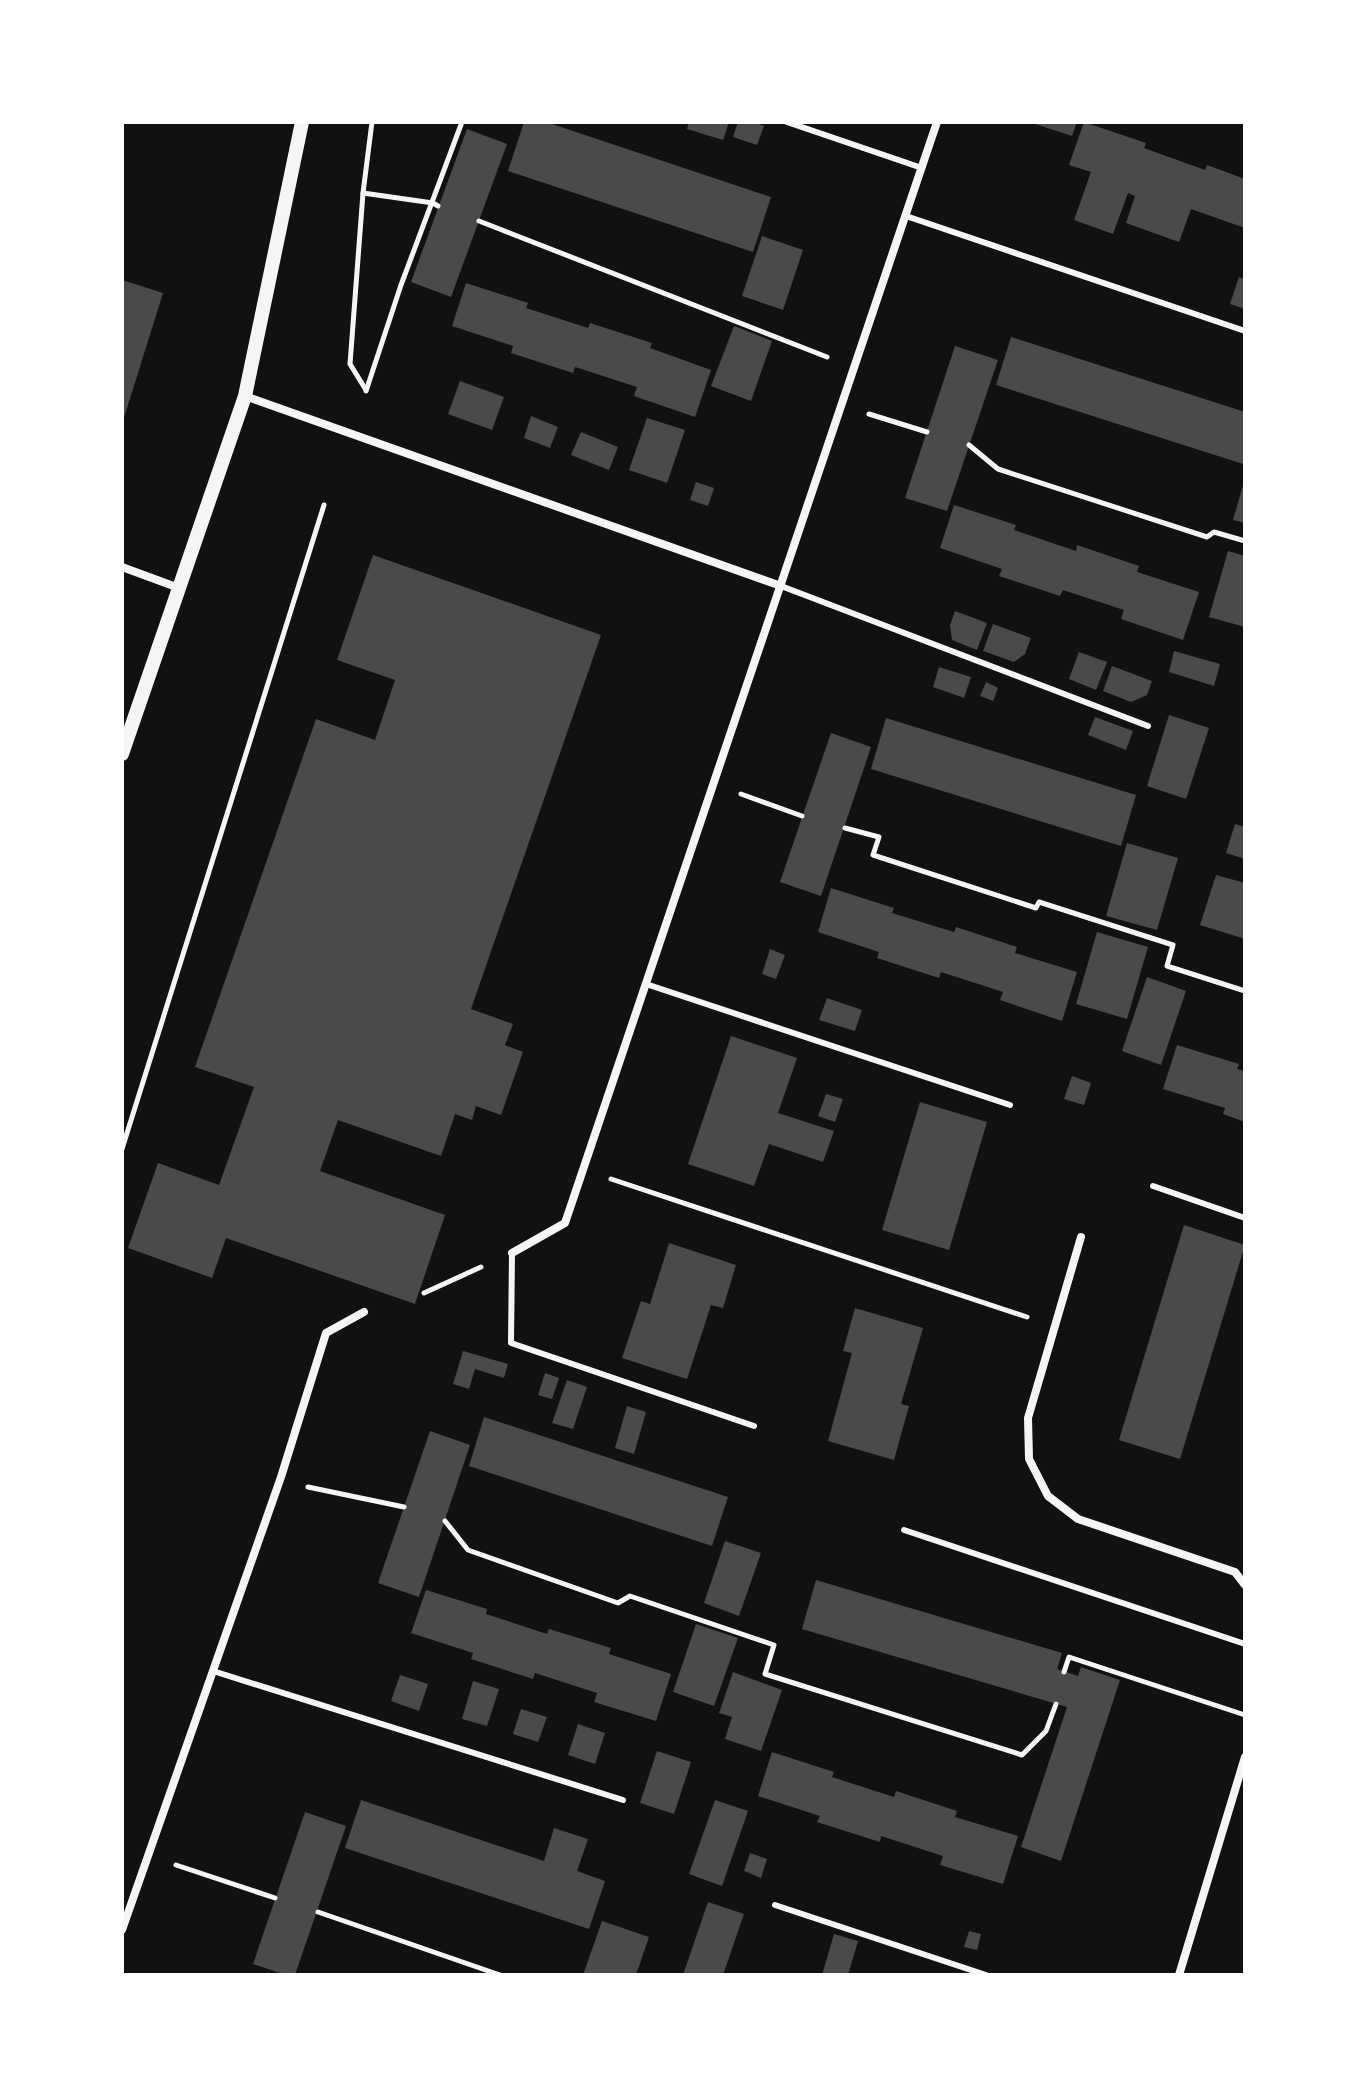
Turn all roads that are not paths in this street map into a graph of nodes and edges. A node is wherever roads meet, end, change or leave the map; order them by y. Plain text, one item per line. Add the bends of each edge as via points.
1 (302, 122) edge
2 (787, 122) edge
3 (937, 122) edge
4 (922, 168) junction
5 (906, 216) junction
6 (1245, 331) edge
7 (245, 396) junction
8 (122, 567) edge
9 (781, 586) junction
10 (179, 588) junction
11 (1148, 726) dead end
12 (122, 754) edge
13 (646, 984) junction
14 (1010, 1105) dead end
15 (1153, 1186) dead end
16 (1245, 1218) edge
17 (1081, 1237) dead end
18 (512, 1253) joint
19 (364, 1312) dead end
20 (754, 1426) dead end
21 (904, 1530) dead end
22 (1245, 1585) edge
23 (1245, 1644) edge
24 (213, 1671) junction
25 (1245, 1757) edge
26 (623, 1800) dead end
27 (775, 1905) dead end
28 (122, 1930) edge
29 (986, 1975) edge
30 (1179, 1975) edge

1 - 7 street
2 - 4 lane
3 - 4 street
4 - 5 street
5 - 6 lane
5 - 9 street
7 - 9 street
7 - 10 street
8 - 10 street
9 - 11 lane
9 - 13 street
10 - 12 street
13 - 14 lane
13 - 18 street via 565,1223
15 - 16 lane
17 - 22 street via 1028,1418 1029,1459 1048,1496 1078,1519 1235,1572
18 - 20 lane via 511,1343
19 - 24 street via 326,1333
21 - 23 lane
24 - 26 lane
24 - 28 street
25 - 30 street
27 - 29 lane

